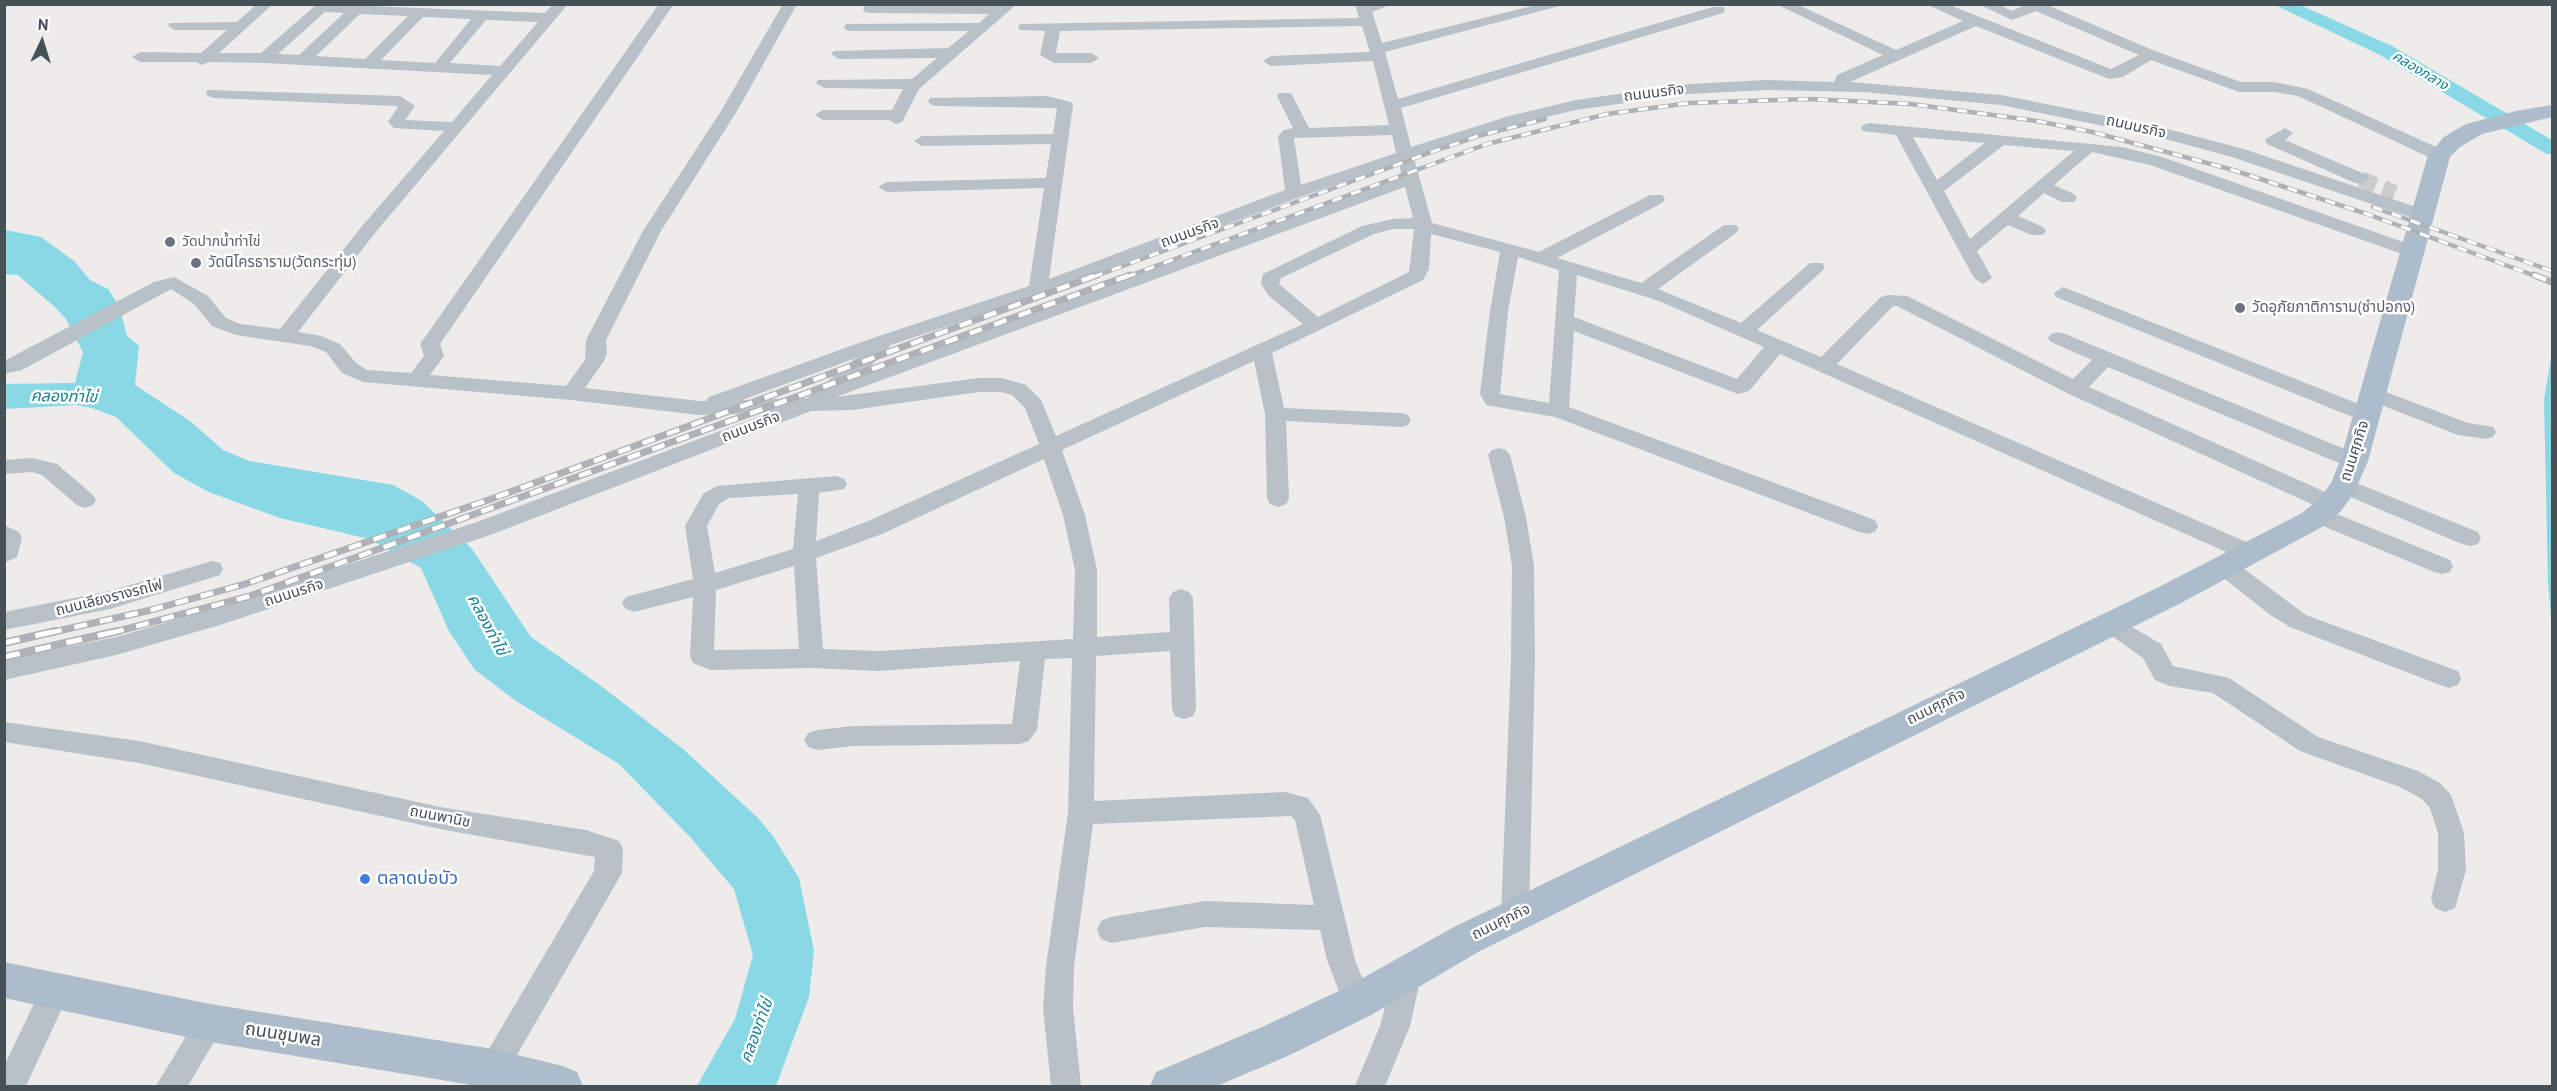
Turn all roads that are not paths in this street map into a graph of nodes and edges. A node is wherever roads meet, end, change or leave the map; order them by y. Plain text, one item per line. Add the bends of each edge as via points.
1 (266, 4) edge
2 (561, 4) edge
3 (667, 4) edge
4 (790, 4) edge
5 (1205, 4) edge
6 (1385, 4) edge
7 (1560, 4) edge
8 (1783, 4) edge
9 (1933, 4) edge
10 (1984, 4) edge
11 (2037, 5) edge
12 (325, 6) edge
13 (1007, 7) edge
14 (870, 9) dead end
15 (356, 10) junction
16 (1718, 10) dead end
17 (1364, 12) edge
18 (418, 14) junction
19 (482, 15) junction
20 (550, 18) junction
21 (1976, 21) junction
22 (1208, 24) junction
23 (175, 26) dead end
24 (241, 26) junction
25 (851, 27) dead end
26 (982, 27) junction
27 (1025, 27) dead end
28 (1053, 27) junction
29 (951, 53) junction
30 (1378, 53) junction
31 (839, 54) dead end
32 (2150, 54) junction
33 (1895, 55) junction
34 (140, 57) dead end
35 (206, 57) junction
36 (265, 58) junction
37 (1090, 58) dead end
38 (302, 61) junction
39 (1271, 61) dead end
40 (369, 63) junction
41 (439, 67) junction
42 (189, 71) dead end
43 (506, 71) junction
44 (824, 83) dead end
45 (915, 84) junction
46 (1842, 86) junction
47 (214, 93) dead end
48 (1286, 96) dead end
49 (936, 101) dead end
50 (1391, 106) junction
51 (2547, 112) edge
52 (823, 115) dead end
53 (458, 127) junction
54 (1869, 128) dead end
55 (1398, 130) junction
56 (1901, 130) junction
57 (1304, 133) junction
58 (2284, 133) dead end
59 (1058, 139) junction
60 (922, 141) dead end
61 (1998, 141) junction
62 (2088, 147) junction
63 (1406, 155) junction
64 (2439, 155) junction
65 (1412, 179) junction
66 (2361, 179) tunnel mouth
67 (1053, 183) junction
68 (2042, 186) junction
69 (887, 187) dead end
70 (1936, 189) junction
71 (1294, 193) junction
72 (2395, 193) tunnel mouth
73 (2068, 198) dead end
74 (1656, 199) dead end
75 (2424, 209) junction
76 (2006, 217) junction
77 (1423, 226) junction
78 (1730, 229) dead end
79 (2037, 231) dead end
80 (1510, 249) junction
81 (1968, 250) junction
82 (2414, 252) junction
83 (1540, 259) junction
84 (1816, 267) dead end
85 (1568, 268) junction
86 (1983, 278) dead end
87 (1038, 288) junction
88 (1644, 290) junction
89 (2063, 293) dead end
90 (1564, 320) junction
91 (1316, 325) junction
92 (1745, 330) junction
93 (286, 334) junction
94 (2058, 338) dead end
95 (884, 341) junction
96 (1777, 345) junction
97 (1262, 350) junction
98 (2105, 357) junction
99 (1823, 367) junction
100 (4, 368) edge
101 (415, 382) junction
102 (2076, 389) junction
103 (571, 393) junction
104 (830, 393) junction
105 (808, 405) junction
106 (2370, 405) junction
107 (699, 408) junction
108 (1559, 411) junction
109 (1275, 414) junction
110 (1401, 420) dead end
111 (2486, 432) dead end
112 (1050, 446) junction
113 (1499, 455) dead end
114 (4, 467) edge
115 (836, 484) dead end
116 (809, 486) junction
117 (2337, 491) junction
118 (1278, 499) dead end
119 (85, 500) dead end
120 (1867, 526) dead end
121 (4, 533) edge
122 (2470, 538) dead end
123 (804, 554) junction
124 (4, 555) edge
125 (2237, 560) junction
126 (2442, 566) dead end
127 (212, 569) dead end
128 (705, 585) junction
129 (1181, 598) dead end
130 (634, 603) dead end
131 (4, 621) edge
132 (2110, 623) junction
133 (1182, 641) junction
134 (1086, 646) junction
135 (1034, 650) junction
136 (812, 658) junction
137 (4, 670) edge
138 (2449, 678) dead end
139 (1184, 710) dead end
140 (4, 732) edge
141 (817, 740) dead end
142 (1081, 813) junction
143 (2445, 899) dead end
144 (1515, 916) junction
145 (1330, 918) junction
146 (1112, 930) dead end
147 (1408, 972) junction
148 (4, 980) edge
149 (55, 991) junction
150 (1357, 1002) junction
151 (210, 1023) junction
152 (488, 1078) edge
153 (11, 1086) edge
154 (171, 1086) edge
155 (563, 1086) edge
156 (1066, 1086) edge
157 (1170, 1086) edge
158 (1370, 1086) edge

1 - 24 street
2 - 20 street
3 - 101 street via 429,344 434,356
4 - 103 street via 729,111 652,231 596,340 594,361
5 - 22 street
6 - 17 street
7 - 30 street
8 - 33 street
9 - 21 street
10 - 11 street via 2018,19
11 - 32 street
12 - 15 street
12 - 36 street
13 - 14 street
13 - 26 street
15 - 18 street
15 - 38 street
16 - 50 street
17 - 22 street
17 - 30 street
18 - 19 street
18 - 40 street
19 - 20 street
19 - 41 street
20 - 43 street
21 - 32 street via 2109,74 2118,74
21 - 33 street
22 - 28 street via 1142,19
23 - 24 street
24 - 35 street
25 - 26 street
26 - 29 street
27 - 28 street
28 - 37 street via 1050,57
29 - 31 street
29 - 45 street
30 - 39 street
30 - 50 street
32 - 64 street via 2239,87 2302,92
33 - 46 street via 1842,78
34 - 35 street
35 - 36 street
35 - 42 street
36 - 38 street
38 - 40 street
40 - 41 street
41 - 43 street
43 - 53 street
44 - 45 street
45 - 52 street via 897,117
46 - 63 street, ถนนนรกิจ via 1766,85 1637,95 1532,114
46 - 75 street, ถนนนรกิจ via 2001,100 2106,120 2238,153
47 - 53 street via 400,101 407,106 396,122 400,124
48 - 57 street
49 - 59 street via 1062,102 1065,105
50 - 55 street
51 - 64 main road via 2474,129 2451,142
53 - 93 street via 371,227
54 - 56 street
55 - 57 street
55 - 63 street
56 - 61 street
56 - 70 street
57 - 71 street via 1286,136
58 - 66 street via 2273,141
59 - 60 street
59 - 67 street
61 - 62 street
61 - 70 street
62 - 68 street
62 - 82 street via 2156,161
63 - 65 street
63 - 71 street, ถนนนรกิจ
64 - 75 main road, ถนนศุภกิจ
65 - 77 street
65 - 104 street
67 - 69 street
67 - 87 street
68 - 73 street
68 - 76 street
70 - 81 street
71 - 87 street, ถนนนรกิจ
72 - 75 street
74 - 83 street
75 - 82 main road, ถนนศุภกิจ
76 - 79 street
76 - 81 street
77 - 80 street
77 - 91 street via 1416,276
77 - 91 street via 1393,224 1368,230 1274,273 1270,284 1276,292
78 - 88 street
80 - 83 street
80 - 108 street via 1490,394 1500,402
81 - 86 street
82 - 106 main road, ถนนศุภกิจ
83 - 85 street
84 - 92 street
85 - 88 street
85 - 90 street
87 - 95 street, ถนนนรกิจ
88 - 92 street
89 - 106 street
90 - 96 street via 1738,387
90 - 108 street
91 - 97 street
92 - 96 street
93 - 100 street via 236,329 219,322 201,300 174,283 161,286
93 - 101 street via 333,348 349,368 363,376
94 - 98 street
95 - 104 street, ถนนนรกิจ
95 - 107 street
96 - 99 street
97 - 109 street
97 - 112 street
98 - 102 street
98 - 117 street
99 - 102 street via 1888,301 1895,300
99 - 125 street
101 - 103 street
102 - 117 street
103 - 107 street
104 - 105 street, ถนนนรกิจ
105 - 107 street
105 - 112 street via 1002,385 1019,390 1035,405
105 - 137 street, ถนนนรกิจ via 485,528 338,579 116,646
106 - 111 street
106 - 117 main road, ถนนศุภกิจ
108 - 120 street
109 - 110 street
109 - 118 street
112 - 123 street via 874,528
112 - 134 street via 1074,514 1086,570
113 - 144 street via 1523,566
114 - 119 street via 32,465 48,469
115 - 116 street
116 - 123 street
116 - 128 street via 725,491 711,499 696,526
117 - 122 street
117 - 125 main road, ถนนศุภกิจ
117 - 126 street
121 - 124 street via 11,538 9,551
123 - 128 street
123 - 136 street
125 - 132 main road, ถนนศุภกิจ
125 - 138 street via 2277,608 2298,621
127 - 131 street, ถนนเลียงรางรถไฟ via 110,600
128 - 130 street
128 - 136 street via 702,656 711,660
129 - 133 street
132 - 143 street via 2152,651 2164,673 2220,685 2308,744 2409,779 2431,791 2442,803 2451,833 2452,870
132 - 144 main road, ถนนศุภกิจ
133 - 134 street
133 - 139 street
134 - 135 street
134 - 142 street
135 - 136 street via 879,662
135 - 141 street via 1024,730 1020,734
140 - 152 street, ถนนพานิช via 139,752 440,818 609,849 608,873
142 - 145 street via 1285,803 1299,806 1307,814
142 - 156 street via 1060,966 1058,1008
144 - 147 main road, ถนนศุภกิจ
145 - 146 street via 1205,914
145 - 150 street
147 - 150 main road, ถนนศุภกิจ
147 - 158 street via 1395,1026
148 - 149 main road, ถนนชุมพล
149 - 151 main road, ถนนชุมพล
149 - 153 street
150 - 157 main road, ถนนศุภกิจ
151 - 152 main road, ถนนชุมพล
151 - 154 street
152 - 155 main road, ถนนชุมพล

